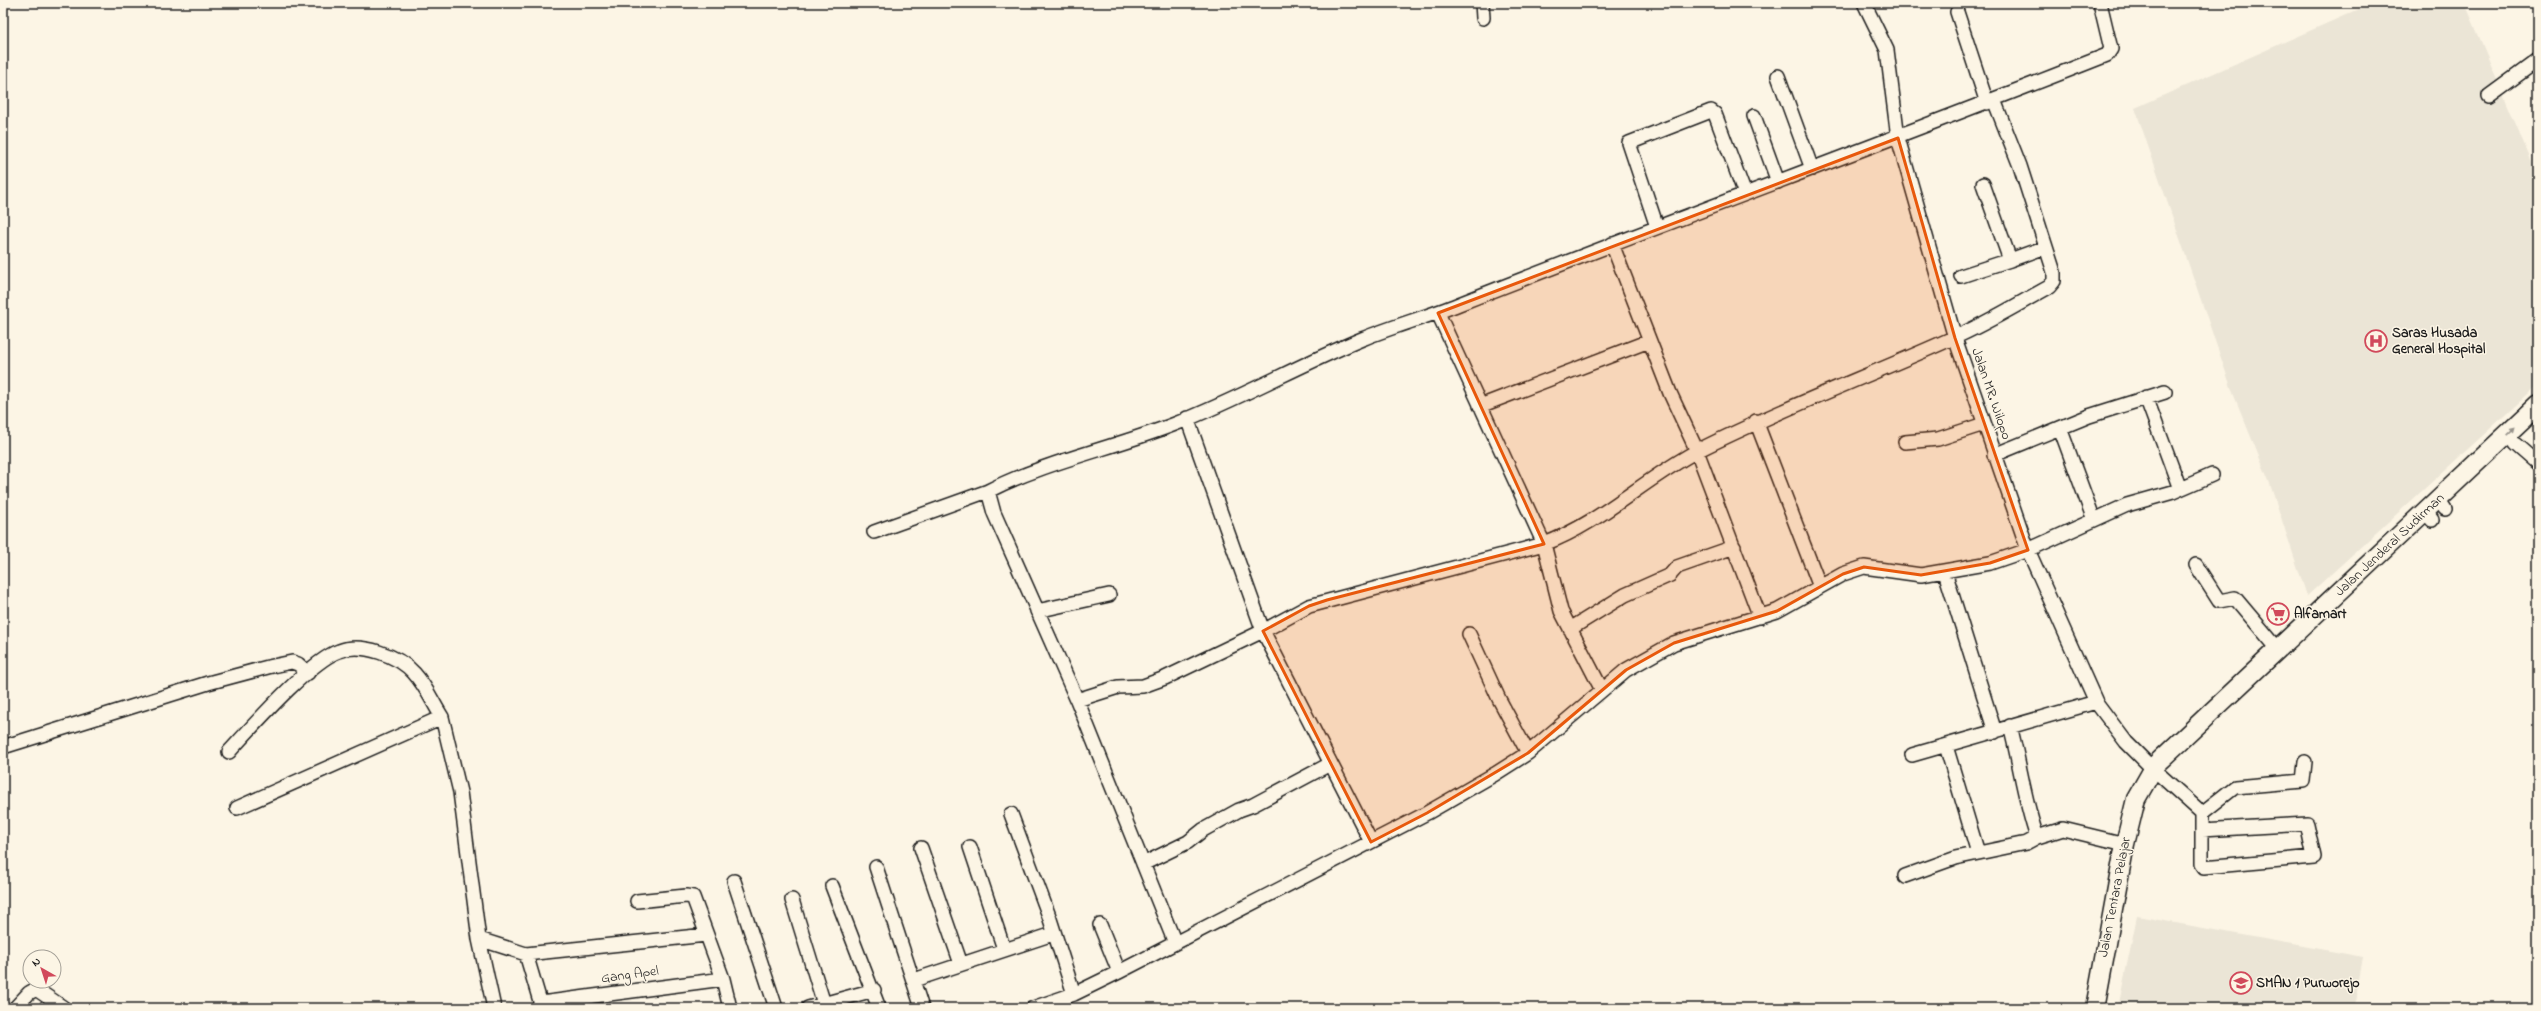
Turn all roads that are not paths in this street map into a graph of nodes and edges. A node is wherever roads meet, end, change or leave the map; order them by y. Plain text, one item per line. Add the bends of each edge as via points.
1 (1482, 3) edge
2 (1864, 3) edge
3 (2100, 3) edge
4 (1957, 12) dead end
5 (1483, 18) dead end
6 (2538, 60) edge
7 (1778, 76) dead end
8 (2489, 96) dead end
9 (1991, 102) junction
10 (1754, 116) dead end
11 (1898, 138) junction
12 (1812, 169) junction
13 (1778, 182) junction
14 (1983, 184) dead end
15 (1746, 194) junction
16 (1657, 227) junction
17 (1612, 244) junction
18 (2046, 247) junction
19 (2010, 260) junction
20 (1961, 276) dead end
21 (1438, 313) junction
22 (1955, 338) junction
23 (1649, 341) junction
24 (2165, 392) dead end
25 (2146, 397) junction
26 (2538, 405) edge
27 (1480, 406) junction
28 (1188, 418) junction
29 (1756, 422) junction
30 (2538, 422) edge
31 (1984, 424) junction
32 (2060, 428) junction
33 (1905, 442) dead end
34 (2514, 444) junction
35 (1697, 451) junction
36 (1994, 455) junction
37 (2538, 464) edge
38 (2212, 475) dead end
39 (2180, 489) junction
40 (988, 491) junction
41 (2436, 510) junction
42 (2094, 520) junction
43 (874, 532) dead end
44 (1544, 544) junction
45 (1734, 547) junction
46 (2028, 550) junction
47 (2196, 566) dead end
48 (1946, 572) junction
49 (1820, 587) junction
50 (1109, 595) dead end
51 (1037, 611) junction
52 (2324, 613) junction
53 (1760, 617) junction
54 (1570, 629) junction
55 (1263, 631) junction
56 (1469, 634) dead end
57 (2278, 650) junction
58 (308, 673) junction
59 (1602, 690) junction
60 (1077, 700) junction
61 (2096, 702) junction
62 (442, 717) junction
63 (2010, 726) junction
64 (1995, 732) junction
65 (1946, 746) junction
66 (3, 747) edge
67 (229, 752) dead end
68 (1528, 753) junction
69 (1912, 754) dead end
70 (2305, 762) dead end
71 (1330, 764) junction
72 (2157, 772) junction
73 (2145, 791) junction
74 (237, 808) dead end
75 (2202, 813) junction
76 (1011, 814) dead end
77 (2202, 830) junction
78 (2037, 837) junction
79 (1370, 842) junction
80 (2125, 844) junction
81 (970, 847) dead end
82 (921, 848) dead end
83 (1978, 853) junction
84 (1143, 864) junction
85 (876, 867) dead end
86 (1905, 876) dead end
87 (734, 881) dead end
88 (832, 886) dead end
89 (792, 900) dead end
90 (637, 901) dead end
91 (1100, 925) dead end
92 (1053, 934) junction
93 (706, 935) junction
94 (479, 939) junction
95 (1175, 943) junction
96 (1004, 949) junction
97 (526, 954) junction
98 (961, 964) junction
99 (1119, 972) junction
100 (723, 979) junction
101 (914, 980) junction
102 (874, 990) junction
103 (1074, 994) junction
104 (824, 1004) junction
105 (542, 1005) edge
106 (15, 1008) edge
107 (64, 1008) edge
108 (494, 1008) edge
109 (730, 1008) edge
110 (776, 1008) edge
111 (808, 1008) edge
112 (879, 1008) edge
113 (922, 1008) edge
114 (1033, 1008) edge
115 (2094, 1008) edge
116 (2105, 1008) edge

1 - 5 street
2 - 11 street, Jalan MR. Wilopo via 1887,50
3 - 9 street via 2110,53
4 - 9 street
6 - 8 street
7 - 12 street
9 - 11 street
9 - 18 street via 2020,166
10 - 13 street
11 - 12 street
11 - 22 street, Jalan MR. Wilopo
12 - 13 street
13 - 15 street
14 - 19 street
15 - 16 street
15 - 16 street via 1715,114 1711,111 1629,142
16 - 17 street
17 - 21 street
17 - 23 street
18 - 19 street
18 - 22 street via 2054,276 2052,284
19 - 20 street
21 - 27 street
21 - 28 street via 1364,338
22 - 29 street
22 - 31 street, Jalan MR. Wilopo
23 - 27 street
23 - 35 street
24 - 25 street
25 - 32 street
25 - 39 street
41 -> 26 main road, Jalan Jenderal Sudirman
27 - 44 street
28 - 40 street
28 - 55 street
29 - 35 street
29 - 49 street
30 - 34 main road, Jalan Jenderal Sudirman
31 - 33 street via 1938,439
31 - 36 street, Jalan MR. Wilopo
32 - 36 street
32 - 42 street
34 - 37 street
34 - 41 main road, Jalan Jenderal Sudirman
35 - 44 street via 1661,472 1569,535
35 - 45 street
36 - 46 street, Jalan MR. Wilopo
38 - 39 street
39 - 42 street via 2127,505
40 - 43 street
40 - 51 street via 994,513
41 - 52 main road, Jalan Jenderal Sudirman
42 - 46 street
44 - 54 street via 1559,606
44 - 55 street via 1327,600 1309,606
45 - 53 street
45 - 54 street via 1677,567 1670,575 1625,595
46 - 48 street via 1990,563
46 - 61 street, Jalan MR. Wilopo
47 - 57 street via 2219,601 2235,598
48 - 49 street via 1921,575 1864,567 1843,574
48 - 64 street
49 - 53 street via 1777,611
50 - 51 street
51 - 60 street
52 - 57 main road, Jalan Jenderal Sudirman
52 - 72 main road, Jalan Jenderal Sudirman via 2177,757
53 - 59 street via 1674,643 1626,670
54 - 59 street
55 - 60 street via 1165,678 1143,686 1118,687
55 - 71 street
56 - 68 street
57 - 72 main road, Jalan Jenderal Sudirman via 2169,750
58 - 62 street via 324,659 341,650 362,649 393,657 415,674
58 - 66 street via 292,662 268,667 208,683
58 - 67 street
59 - 68 street
60 - 84 street
61 - 63 street
61 - 72 street, Jalan MR. Wilopo via 2126,742
62 - 74 street
62 - 94 street via 460,792
63 - 64 street
63 - 78 street via 2018,754 2027,811
64 - 65 street
65 - 69 street
65 - 83 street
68 - 79 street via 1427,813
70 - 75 street via 2303,781 2235,787
71 - 79 street
71 - 84 street via 1239,810 1203,830 1188,842
72 - 73 main road, Jalan Jenderal Sudirman
72 - 75 street, Jalan MR. Wilopo
73 - 80 main road, Jalan Tentara Pelajar
73 - 116 main road, Jalan Tentara Pelajar
75 - 77 street
76 - 92 street
77 - 77 street via 2307,824 2314,857 2205,868 2202,864
78 - 80 street via 2063,829
78 - 83 street via 2026,843
79 - 95 street
80 - 115 main road, Jalan Tentara Pelajar
81 - 96 street
82 - 98 street
83 - 86 street
84 - 95 street
85 - 101 street
87 - 110 street
88 - 102 street
89 - 104 street
90 - 93 street via 692,897
91 - 99 street
92 - 96 street
92 - 103 street
93 - 97 street
93 - 100 street
94 - 97 street
94 - 108 street
95 - 99 street
96 - 98 street
97 - 105 street
98 - 101 street
99 - 103 street
100 - 105 street, Gang Apel
100 - 109 street
101 - 113 street
102 - 104 street
102 - 112 street
103 - 114 street
104 - 111 street
106 - 107 street via 36,989

